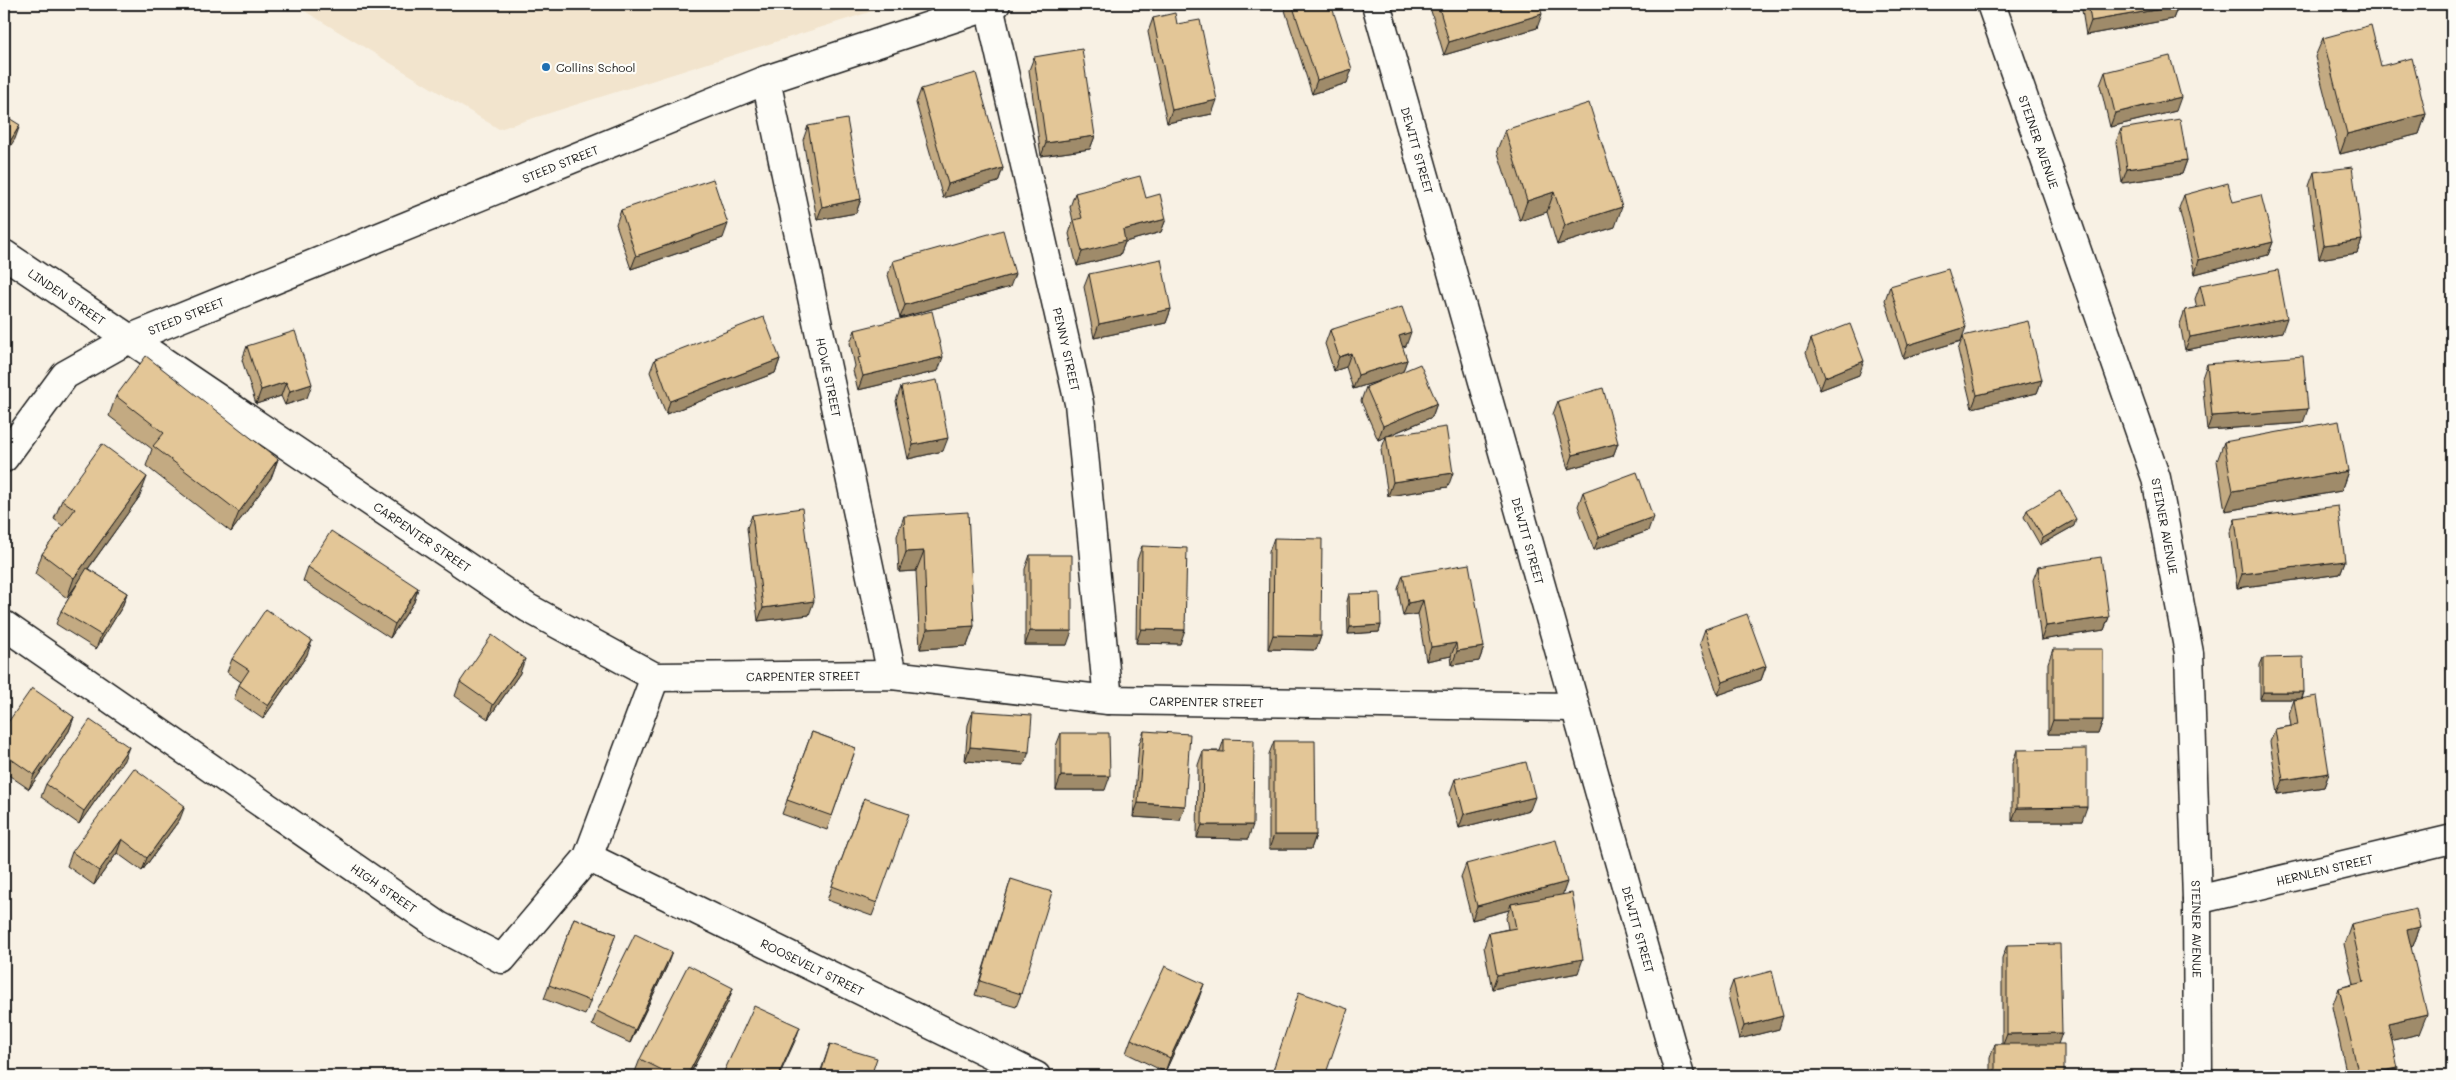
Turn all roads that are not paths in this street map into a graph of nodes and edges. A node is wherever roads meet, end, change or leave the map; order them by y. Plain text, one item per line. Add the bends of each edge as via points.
1 (1376, 4) edge
2 (1991, 4) edge
3 (993, 5) edge
4 (766, 80) junction
5 (4, 254) edge
6 (131, 338) junction
7 (4, 458) edge
8 (4, 625) edge
9 (892, 675) junction
10 (655, 677) junction
11 (1108, 700) junction
12 (1574, 707) junction
13 (2452, 838) edge
14 (588, 857) junction
15 (2197, 900) junction
16 (1036, 1076) edge
17 (1680, 1076) edge
18 (2198, 1076) edge

1 - 12 street, DEWITT STREET
2 - 15 street, STEINER AVENUE via 2156,478 2189,653
3 - 4 street, STEED STREET
3 - 11 street, PENNY STREET via 1079,403
4 - 6 street, STEED STREET
4 - 9 street, HOWE STREET
5 - 6 street, LINDEN STREET
6 - 7 street, STEED STREET via 65,374
6 - 10 street, CARPENTER STREET via 528,608
8 - 14 street, HIGH STREET via 439,926 502,958
9 - 10 street, CARPENTER STREET
9 - 11 street, CARPENTER STREET
10 - 14 street, HIGH STREET
11 - 12 street, CARPENTER STREET
12 - 17 street, DEWITT STREET
13 - 15 street, HERNLEN STREET
14 - 16 street, ROOSEVELT STREET
15 - 18 street, STEINER AVENUE

